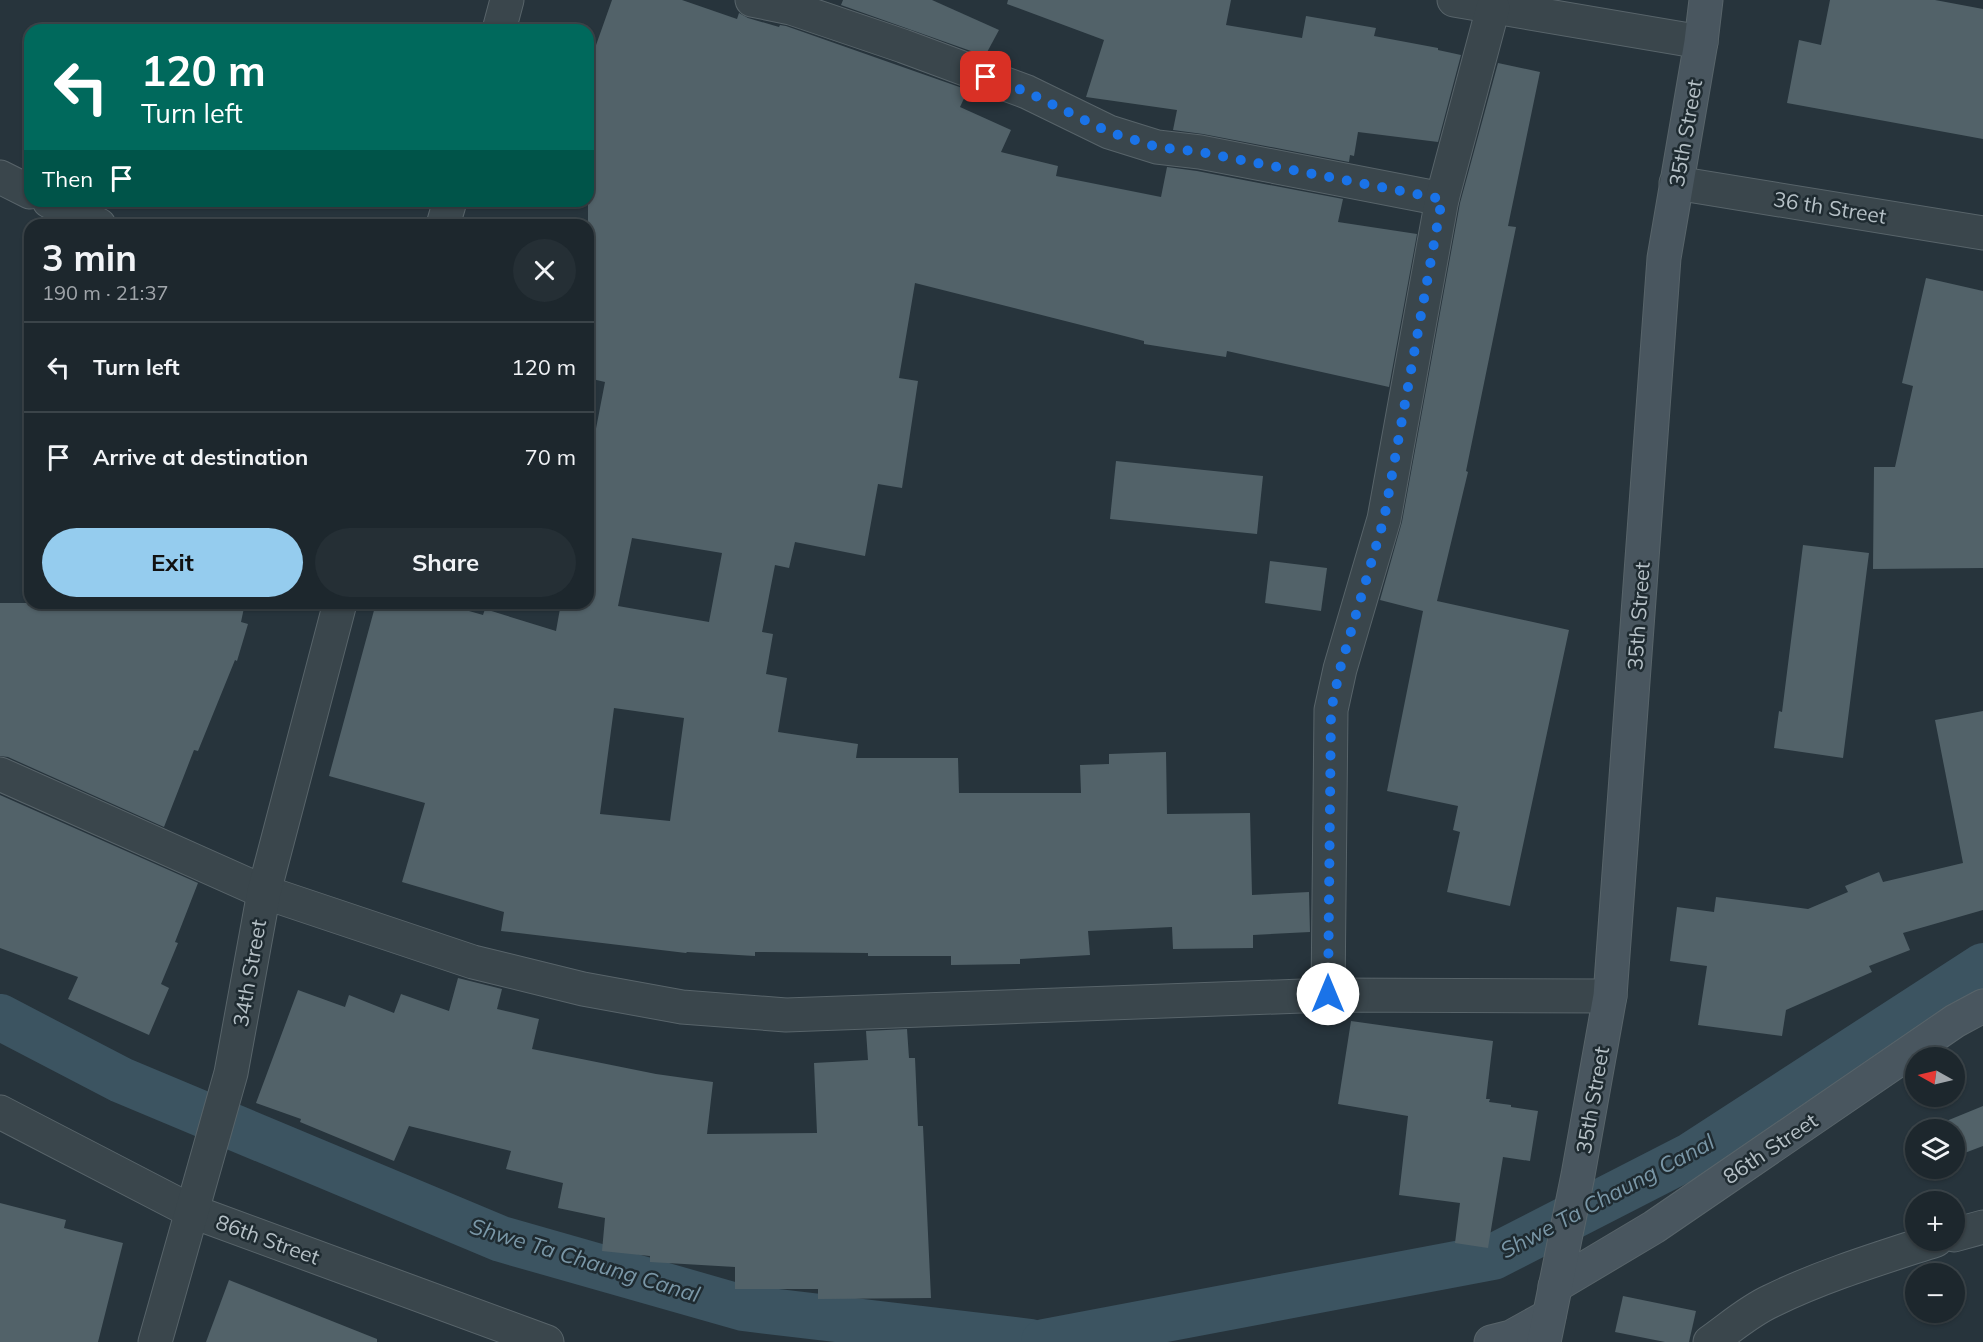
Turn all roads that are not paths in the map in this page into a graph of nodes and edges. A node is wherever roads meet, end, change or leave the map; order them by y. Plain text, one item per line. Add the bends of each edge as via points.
1 (507, 0) edge
2 (752, 0) edge
3 (1454, 0) edge
4 (1706, 0) edge
5 (1493, 8) junction
6 (501, 24) edge
7 (1701, 42) junction
8 (0, 177) edge
9 (1676, 183) junction
10 (24, 189) edge
11 (1442, 199) junction
12 (62, 207) edge
13 (86, 219) edge
14 (1983, 232) edge
15 (338, 609) edge
16 (0, 774) edge
17 (264, 892) junction
18 (1328, 994) junction
19 (1610, 996) junction
20 (1983, 1006) edge
21 (0, 1112) edge
22 (191, 1211) junction
23 (1983, 1227) edge
24 (1965, 1232) edge
25 (1905, 1250) edge
26 (1549, 1315) edge
27 (155, 1342) edge
28 (547, 1342) edge
29 (1491, 1342) edge
30 (1710, 1342) edge

1 - 6 street
2 - 11 street via 903,46 1027,92 1109,132 1157,147
3 - 5 street
4 - 7 main road, 35th Street
5 - 7 street
5 - 11 street
7 - 9 main road, 35th Street
8 - 10 street
9 - 14 street, 36 th Street
9 - 19 main road, 35th Street via 1664,258
11 - 18 street via 1384,519 1331,710
12 - 13 street
15 - 17 street, 34th Street
16 - 17 street
17 - 18 street via 473,963 682,1007 786,1015
17 - 22 street, 34th Street via 231,1073
18 - 19 street
19 - 26 main road, 35th Street
20 - 26 main road, 86th Street via 1955,1021 1654,1227
21 - 22 street, 86th Street
22 - 27 street, 34th Street
22 - 28 street, 86th Street
23 - 24 street
25 - 30 street via 1771,1301
26 - 29 main road, 86th Street via 1511,1337

